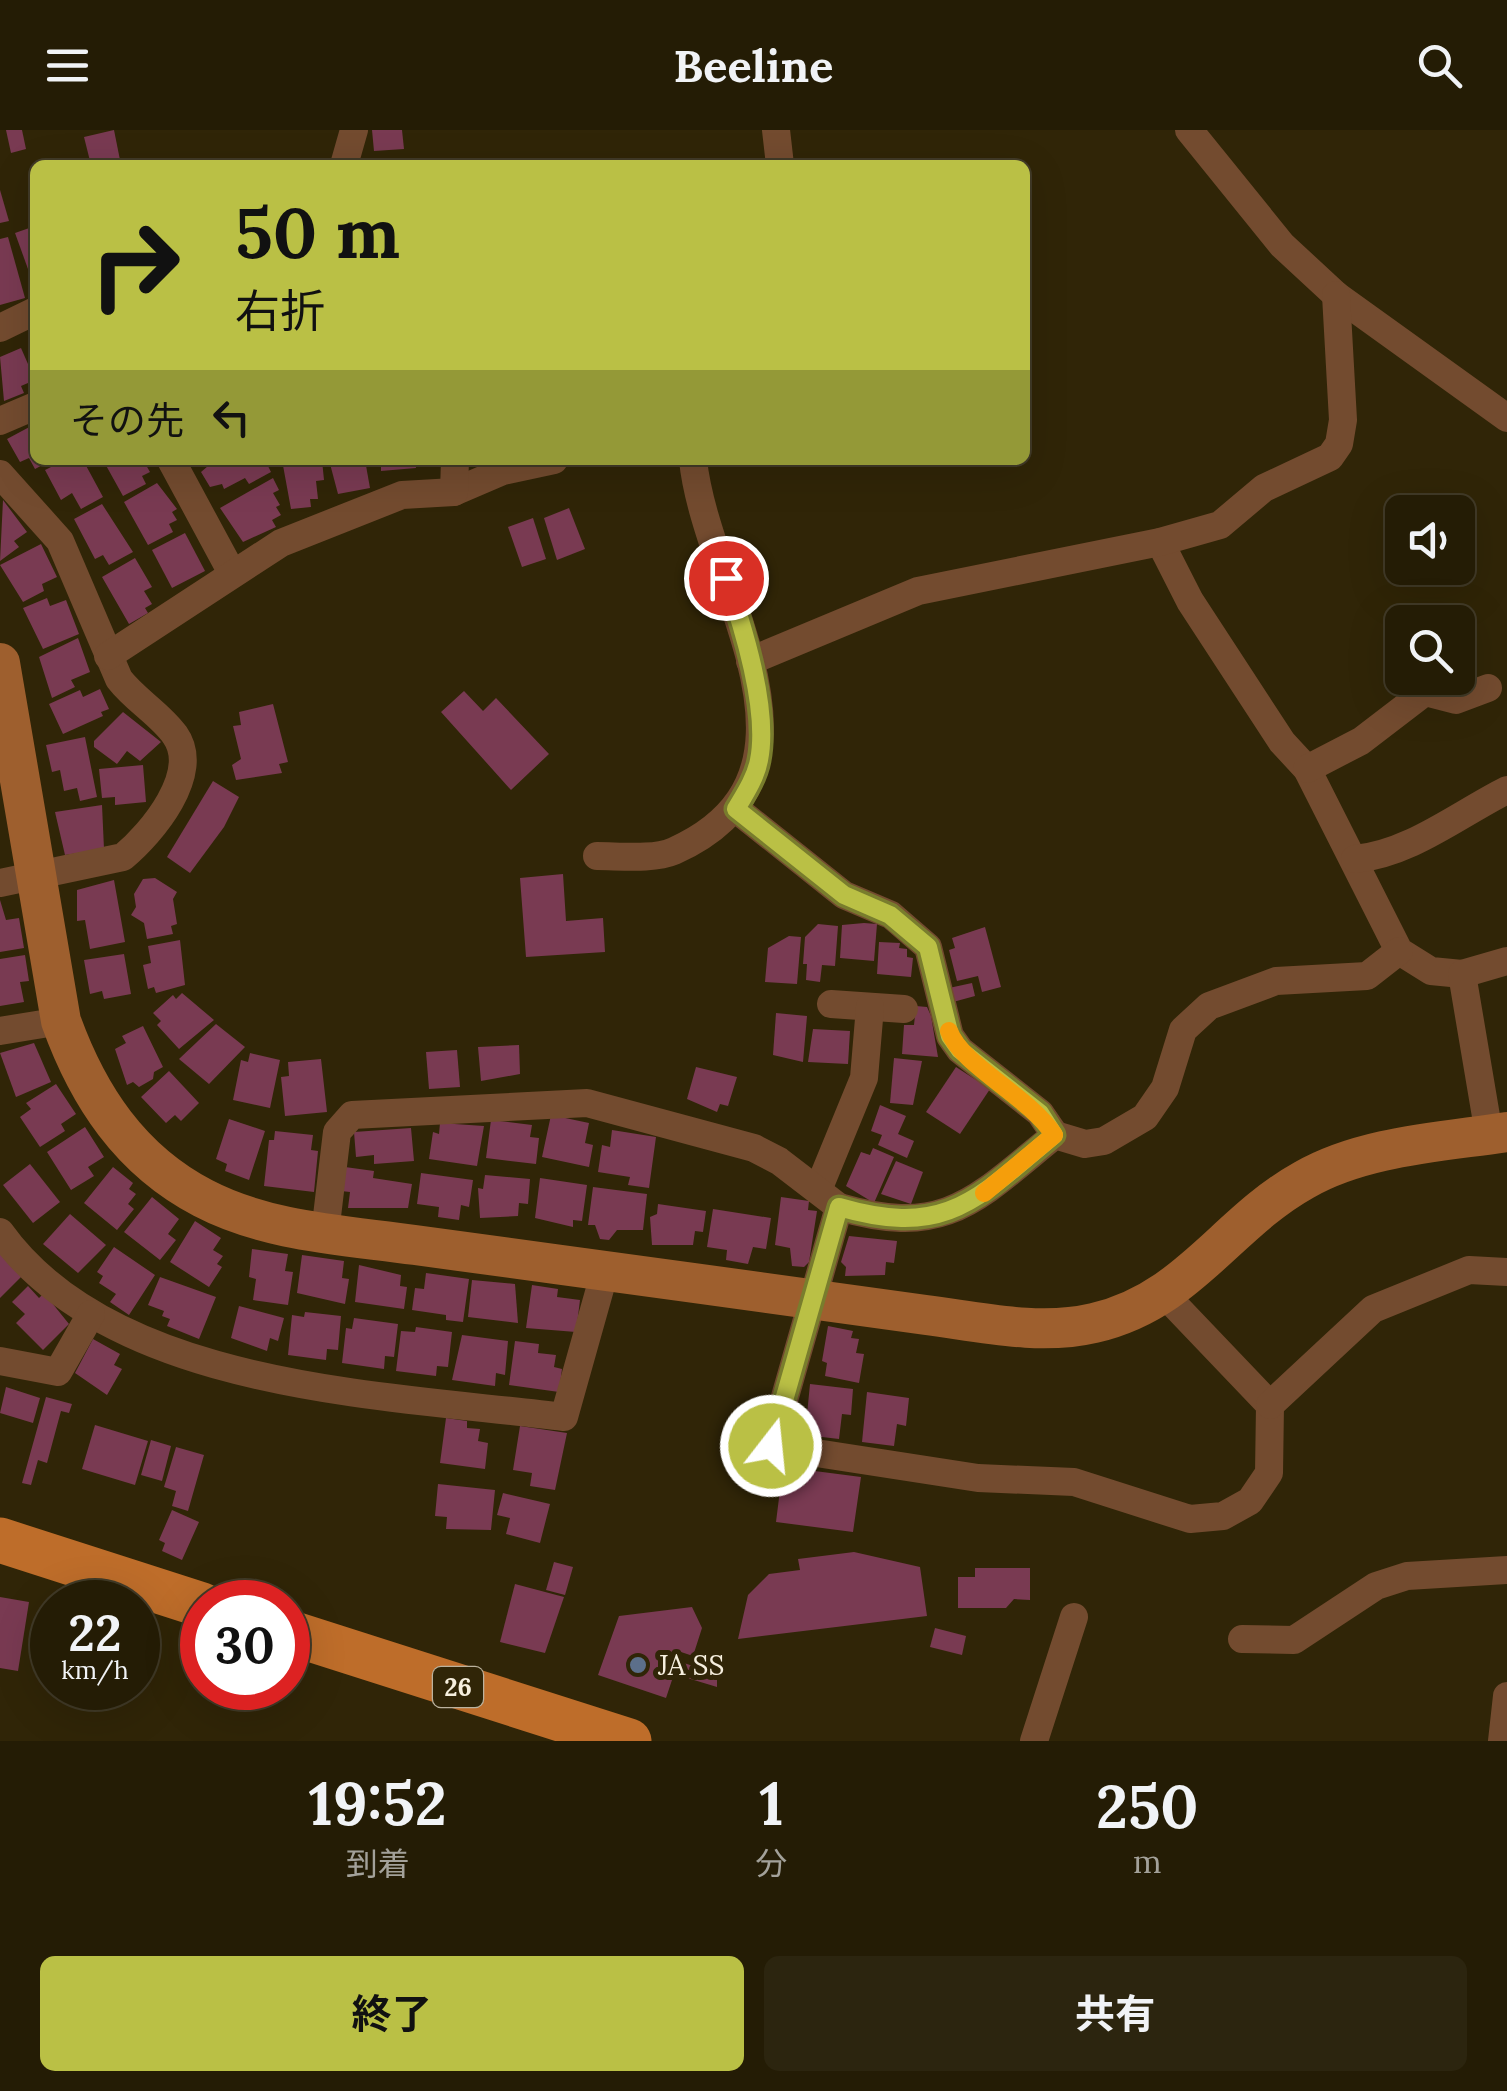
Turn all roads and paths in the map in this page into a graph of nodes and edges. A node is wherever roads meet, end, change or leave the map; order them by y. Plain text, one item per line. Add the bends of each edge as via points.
1 (354, 130) edge
2 (776, 130) edge
3 (1189, 130) edge
4 (345, 160) edge
5 (779, 160) edge
6 (1336, 295) junction
7 (30, 314) edge
8 (0, 328) edge
9 (30, 408) edge
10 (1507, 418) edge
11 (0, 420) edge
12 (174, 465) edge
13 (455, 465) edge
14 (531, 465) edge
15 (694, 465) edge
16 (0, 474) edge
17 (454, 492) junction
18 (1160, 542) junction
19 (232, 574) junction
20 (108, 656) junction
21 (750, 661) junction
22 (0, 662) edge
23 (1488, 688) dead end
24 (1307, 769) junction
25 (1507, 790) edge
26 (736, 809) junction
27 (597, 856) dead end
28 (1355, 859) junction
29 (18, 880) edge
30 (1399, 951) junction
31 (1507, 962) edge
32 (1462, 974) junction
33 (831, 1004) dead end
34 (870, 1007) junction
35 (904, 1009) dead end
36 (62, 1021) junction
37 (0, 1031) edge
38 (1498, 1133) edge
39 (1054, 1135) junction
40 (828, 1199) junction
41 (0, 1232) edge
42 (324, 1232) junction
43 (605, 1271) junction
44 (1507, 1272) edge
45 (1166, 1295) junction
46 (812, 1300) junction
47 (91, 1314) junction
48 (0, 1361) edge
49 (1270, 1405) junction
50 (0, 1540) edge
51 (1507, 1570) edge
52 (180, 1598) edge
53 (1074, 1617) dead end
54 (310, 1639) edge
55 (1242, 1639) dead end
56 (1507, 1696) edge
57 (629, 1741) edge
58 (1034, 1741) edge
59 (1502, 1741) edge

1 - 4 street
2 - 5 street
3 - 6 street via 1282,245
6 - 10 street
6 - 18 street via 1343,420 1330,458 1264,488 1220,525
7 - 8 street
9 - 11 street
12 - 19 street
13 - 17 street
14 - 17 street
15 - 21 street
16 - 20 street via 60,541
17 - 19 street via 402,495 350,512
18 - 21 street via 918,591
18 - 24 street via 1200,617
19 - 20 street
20 - 29 street via 134,699 180,742 182,772 151,826 123,857
21 - 26 street via 759,762
22 - 29 street
23 - 24 street via 1456,700 1425,692 1362,742
24 - 28 street
25 - 28 street via 1417,840
26 - 27 street via 672,852
26 - 39 street via 844,895 890,915 928,947 950,1036 1040,1113
28 - 30 street
29 - 36 street
30 - 32 street via 1431,971
30 - 39 street via 1367,976 1276,981 1208,1006 1183,1030 1165,1088 1146,1117 1104,1141 1085,1144
31 - 32 street
32 - 38 street
33 - 34 street
34 - 35 street
34 - 40 street via 864,1078
36 - 37 street
36 - 42 street via 98,1103 162,1172 245,1217
38 - 45 street via 1367,1156 1321,1171 1268,1204
39 - 40 street via 950,1212 899,1221
40 - 42 street via 754,1148 587,1103 352,1116 337,1132
40 - 46 street
41 - 47 street
42 - 43 street
43 - 46 street
43 - 47 street via 564,1417 212,1366
44 - 49 street via 1469,1270 1373,1309
45 - 46 street via 1104,1320 1045,1328
45 - 49 street
46 - 49 street via 771,1446 978,1478 1074,1482 1190,1519 1206,1518 1250,1500 1269,1473
47 - 48 street via 58,1372
50 - 52 main road
51 - 55 street via 1408,1576 1376,1586 1294,1640
53 - 58 street
54 - 57 main road, 26
56 - 59 street

